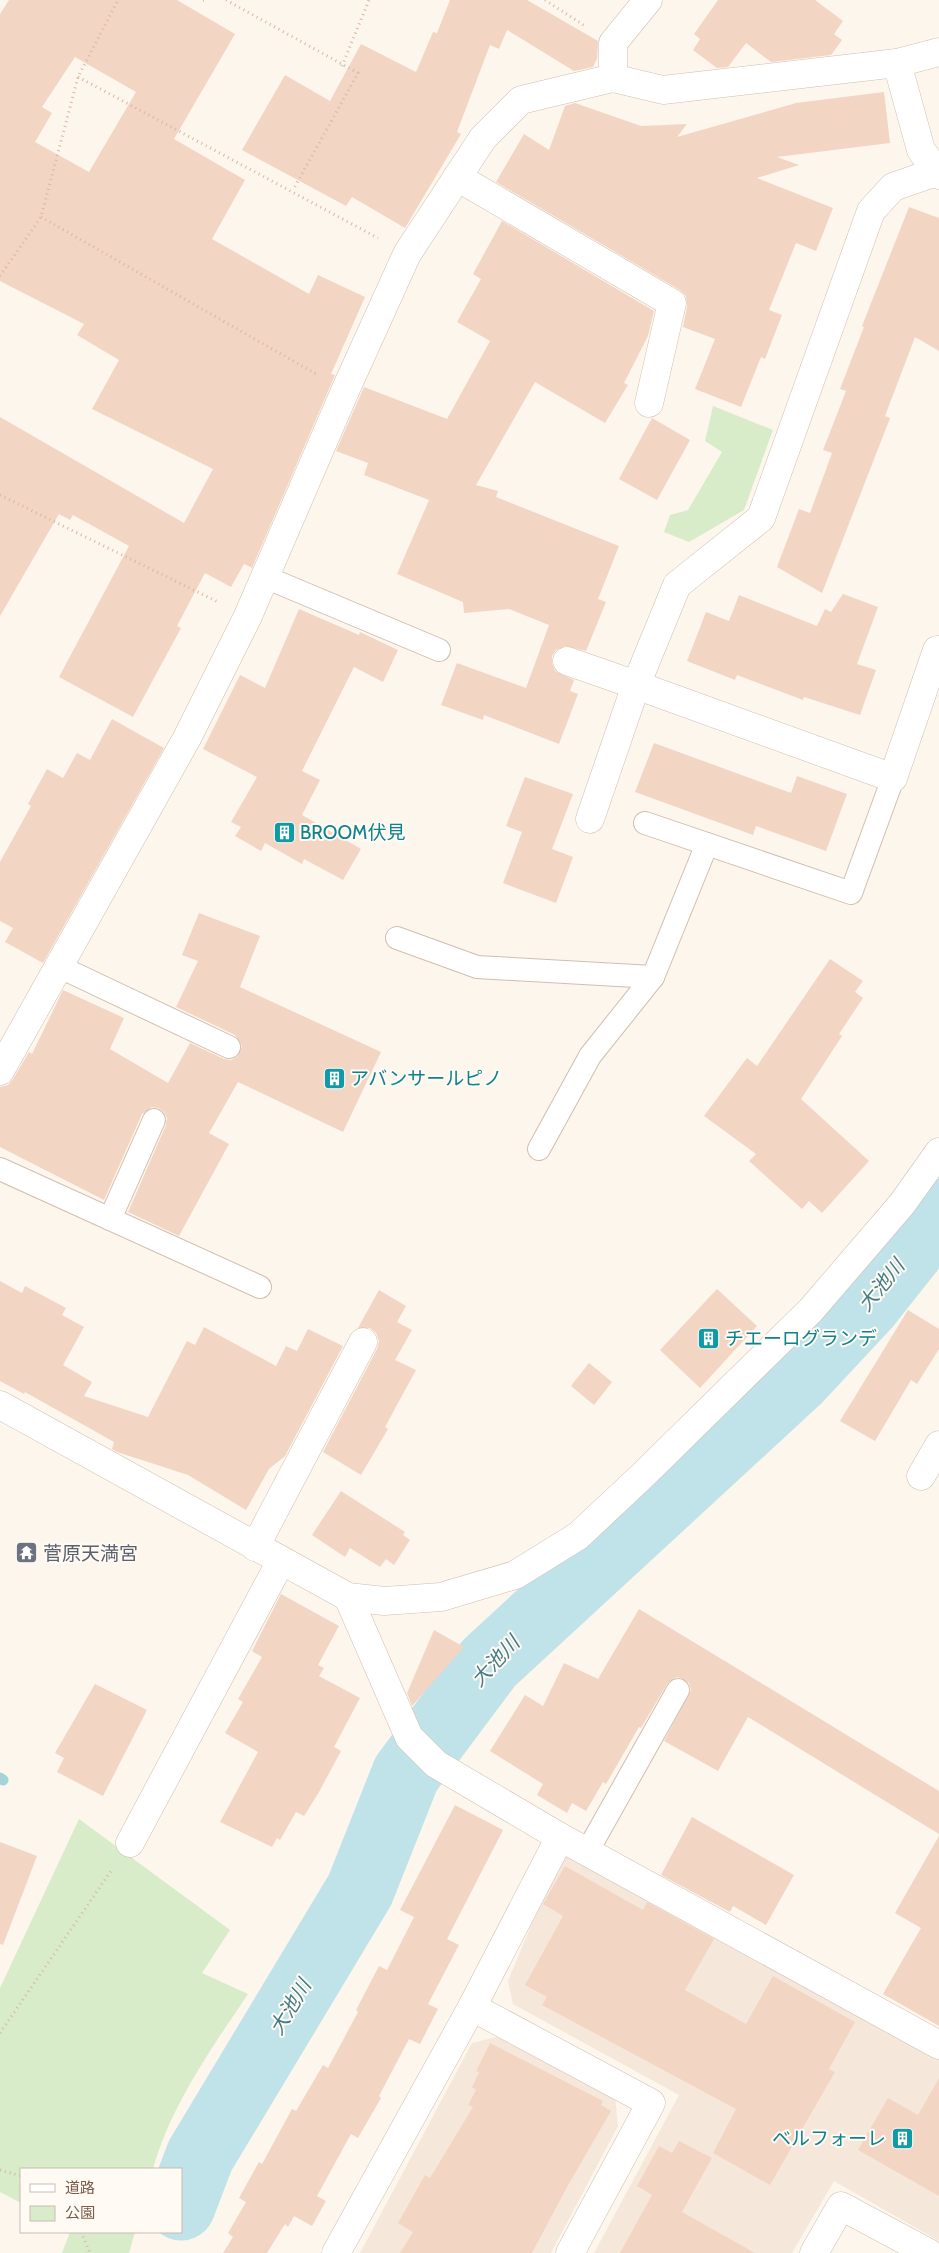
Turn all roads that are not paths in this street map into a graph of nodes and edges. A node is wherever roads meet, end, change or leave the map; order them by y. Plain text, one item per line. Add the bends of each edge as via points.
1 (648, 0) edge
2 (939, 52) edge
3 (897, 63) junction
4 (613, 78) junction
5 (938, 174) edge
6 (457, 177) junction
7 (649, 403) dead end
8 (265, 577) junction
9 (439, 650) dead end
10 (938, 650) edge
11 (567, 661) dead end
12 (636, 685) junction
13 (893, 778) junction
14 (590, 819) dead end
15 (645, 823) dead end
16 (707, 844) junction
17 (397, 938) dead end
18 (60, 967) junction
19 (653, 977) junction
20 (229, 1047) dead end
21 (0, 1071) edge
22 (154, 1120) dead end
23 (539, 1150) dead end
24 (939, 1152) edge
25 (0, 1169) edge
26 (110, 1219) junction
27 (260, 1287) dead end
28 (363, 1342) dead end
29 (0, 1405) edge
30 (939, 1445) edge
31 (921, 1476) dead end
32 (255, 1547) junction
33 (281, 1561) junction
34 (348, 1597) junction
35 (678, 1690) dead end
36 (560, 1837) junction
37 (130, 1843) road end
38 (587, 1852) junction
39 (472, 2007) junction
40 (939, 2045) edge
41 (336, 2253) edge
42 (570, 2253) edge
43 (814, 2253) edge
44 (929, 2253) edge

1 - 4 street via 613,43
2 - 3 street
3 - 4 street via 663,90
3 - 5 street via 921,150
4 - 6 street via 521,100 483,138
5 - 12 street via 893,187 871,211 761,518 676,585
6 - 7 street via 672,303
6 - 8 street via 407,254
8 - 9 lane
8 - 18 street via 187,738
10 - 13 street
11 - 12 street
12 - 13 street
12 - 14 street
13 - 16 lane via 851,893
15 - 16 lane
16 - 19 lane
17 - 19 lane via 476,967
18 - 20 lane
18 - 21 street
19 - 23 lane via 590,1056
22 - 26 lane
24 - 34 street via 902,1204 811,1310 578,1536 515,1575 441,1597 384,1601
25 - 26 lane
26 - 27 lane
28 - 32 street
29 - 32 street
30 - 31 street
32 - 33 street
33 - 34 street
33 - 37 street
34 - 36 street via 409,1738 436,1764
35 - 38 lane
36 - 38 street
36 - 39 street
38 - 40 street
39 - 41 street
39 - 42 street via 650,2103
43 - 44 street via 841,2206

